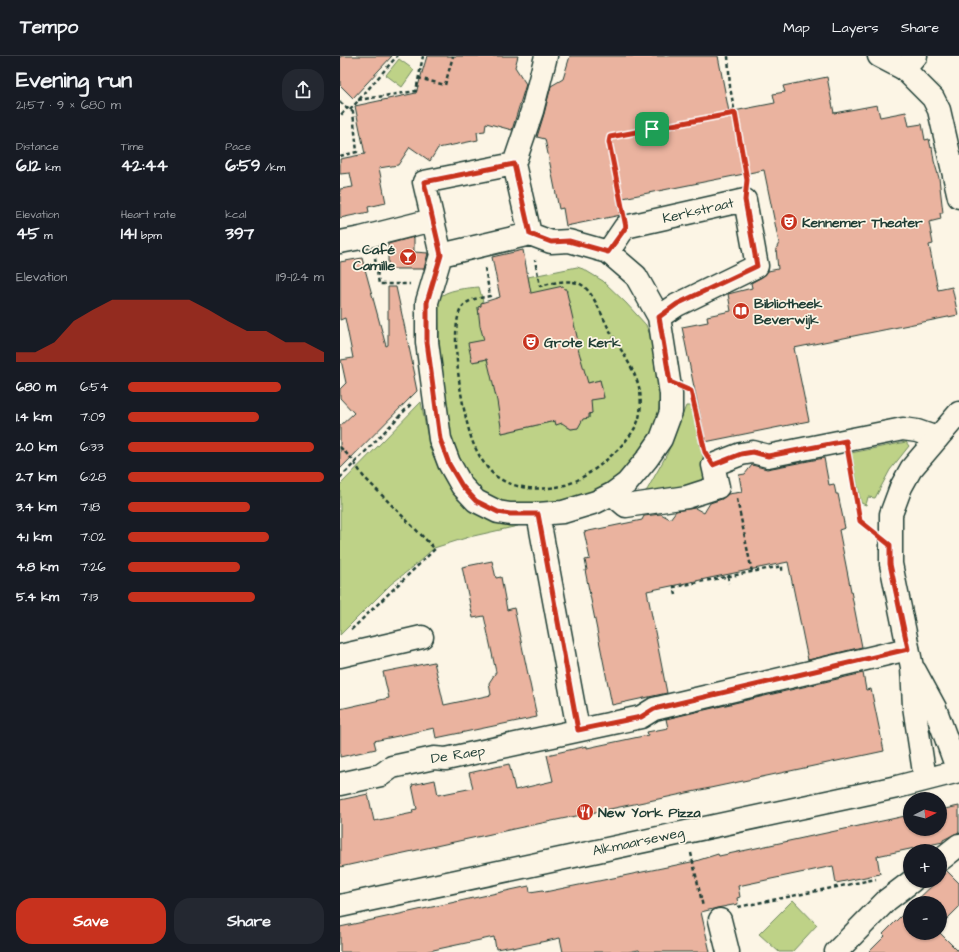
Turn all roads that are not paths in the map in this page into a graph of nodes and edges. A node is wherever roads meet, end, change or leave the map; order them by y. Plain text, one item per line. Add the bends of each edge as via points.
1 (546, 56) edge
2 (879, 56) edge
3 (910, 62) edge
4 (514, 164) junction
5 (958, 191) edge
6 (432, 220) junction
7 (530, 234) junction
8 (340, 242) edge
9 (608, 252) junction
10 (441, 255) junction
11 (659, 317) junction
12 (959, 413) edge
13 (937, 438) junction
14 (612, 494) junction
15 (538, 514) junction
16 (422, 637) dead end
17 (343, 646) edge
18 (910, 658) junction
19 (578, 730) junction
20 (958, 771) edge
21 (925, 779) junction
22 (340, 784) edge
23 (959, 845) edge
24 (947, 854) edge
25 (899, 891) edge
26 (340, 906) edge
27 (719, 916) road end
28 (728, 952) edge
29 (836, 952) edge

1 - 4 street
2 - 3 street
3 - 5 street via 939,110
4 - 6 street via 424,182
4 - 7 street
6 - 8 street
6 - 10 street
7 - 9 street via 551,242 569,241
7 - 10 street
9 - 11 street via 636,276
9 - 11 street, Kerkstraat via 626,227 745,200 757,266 677,304
10 - 15 street via 427,302 427,342 440,439 449,464 462,486 476,501 498,512
11 - 14 street via 671,394 671,412 661,439 647,459 627,483
12 - 13 street
13 - 14 street via 917,430 903,429 768,456 753,452 741,454 713,465 718,487 687,497 626,506
13 - 18 street via 911,469 891,514 890,564
14 - 15 street via 578,508
15 - 19 street
16 - 17 street
18 - 19 street via 696,699 654,709 641,717
18 - 20 street via 935,708
18 - 21 street
19 - 22 street, De Raep via 446,759 434,758 392,767 381,775
20 - 21 street, Alkmaarseweg
21 - 26 street, Alkmaarseweg
23 - 24 street
25 - 29 street
27 - 28 street

